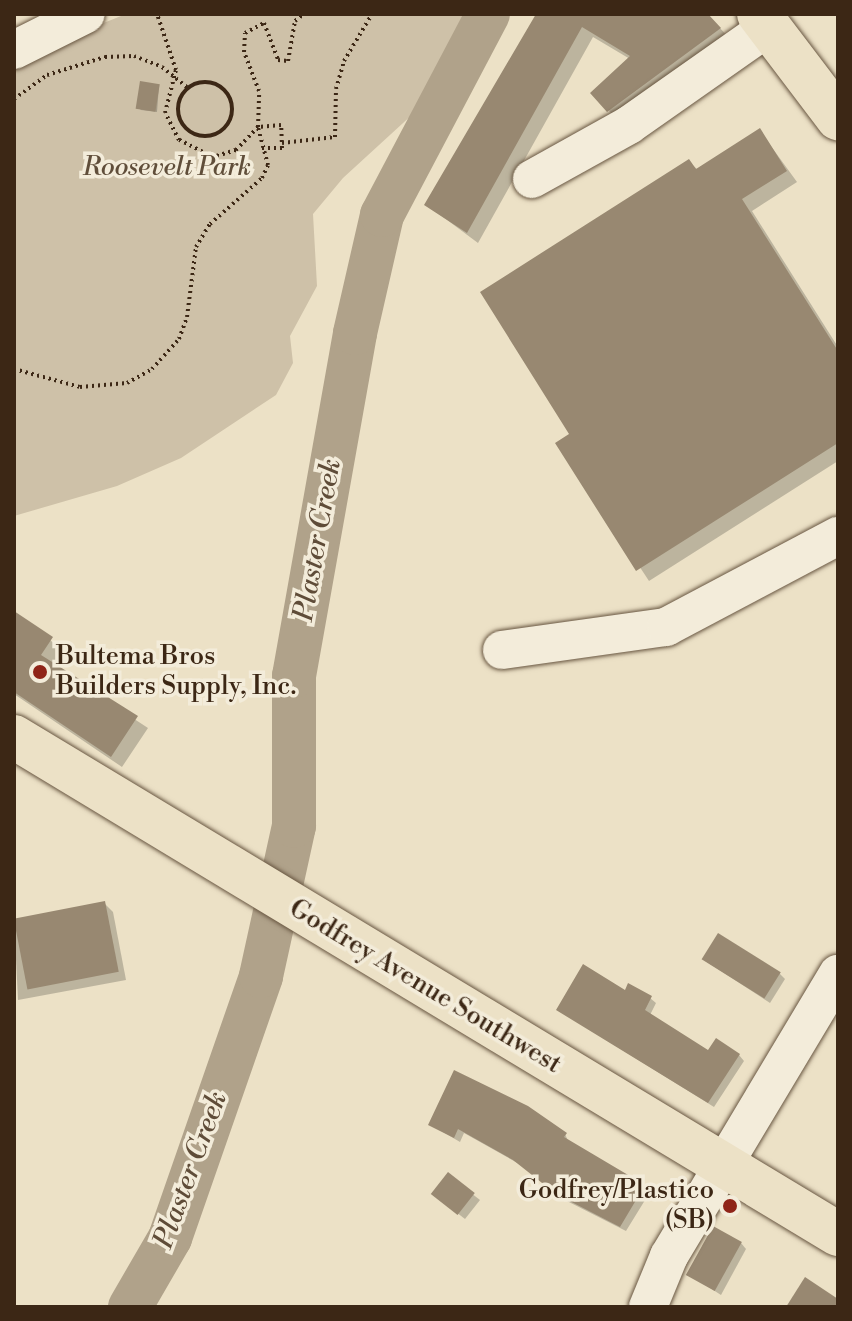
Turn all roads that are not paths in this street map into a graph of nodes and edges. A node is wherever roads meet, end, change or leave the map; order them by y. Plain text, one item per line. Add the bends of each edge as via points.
1 (86, 14) edge
2 (765, 20) edge
3 (14, 50) edge
4 (838, 118) edge
5 (532, 179) dead end
6 (838, 536) edge
7 (502, 650) dead end
8 (14, 737) edge
9 (838, 974) edge
10 (826, 1024) edge
11 (725, 1166) junction
12 (838, 1234) edge
13 (648, 1307) edge

1 - 3 street
2 - 4 main road
2 - 5 street via 629,125
6 - 7 street via 666,627
8 - 11 main road, Godfrey Avenue Southwest
9 - 10 street
10 - 11 street
11 - 12 main road, Godfrey Avenue Southwest
11 - 13 street via 669,1256

